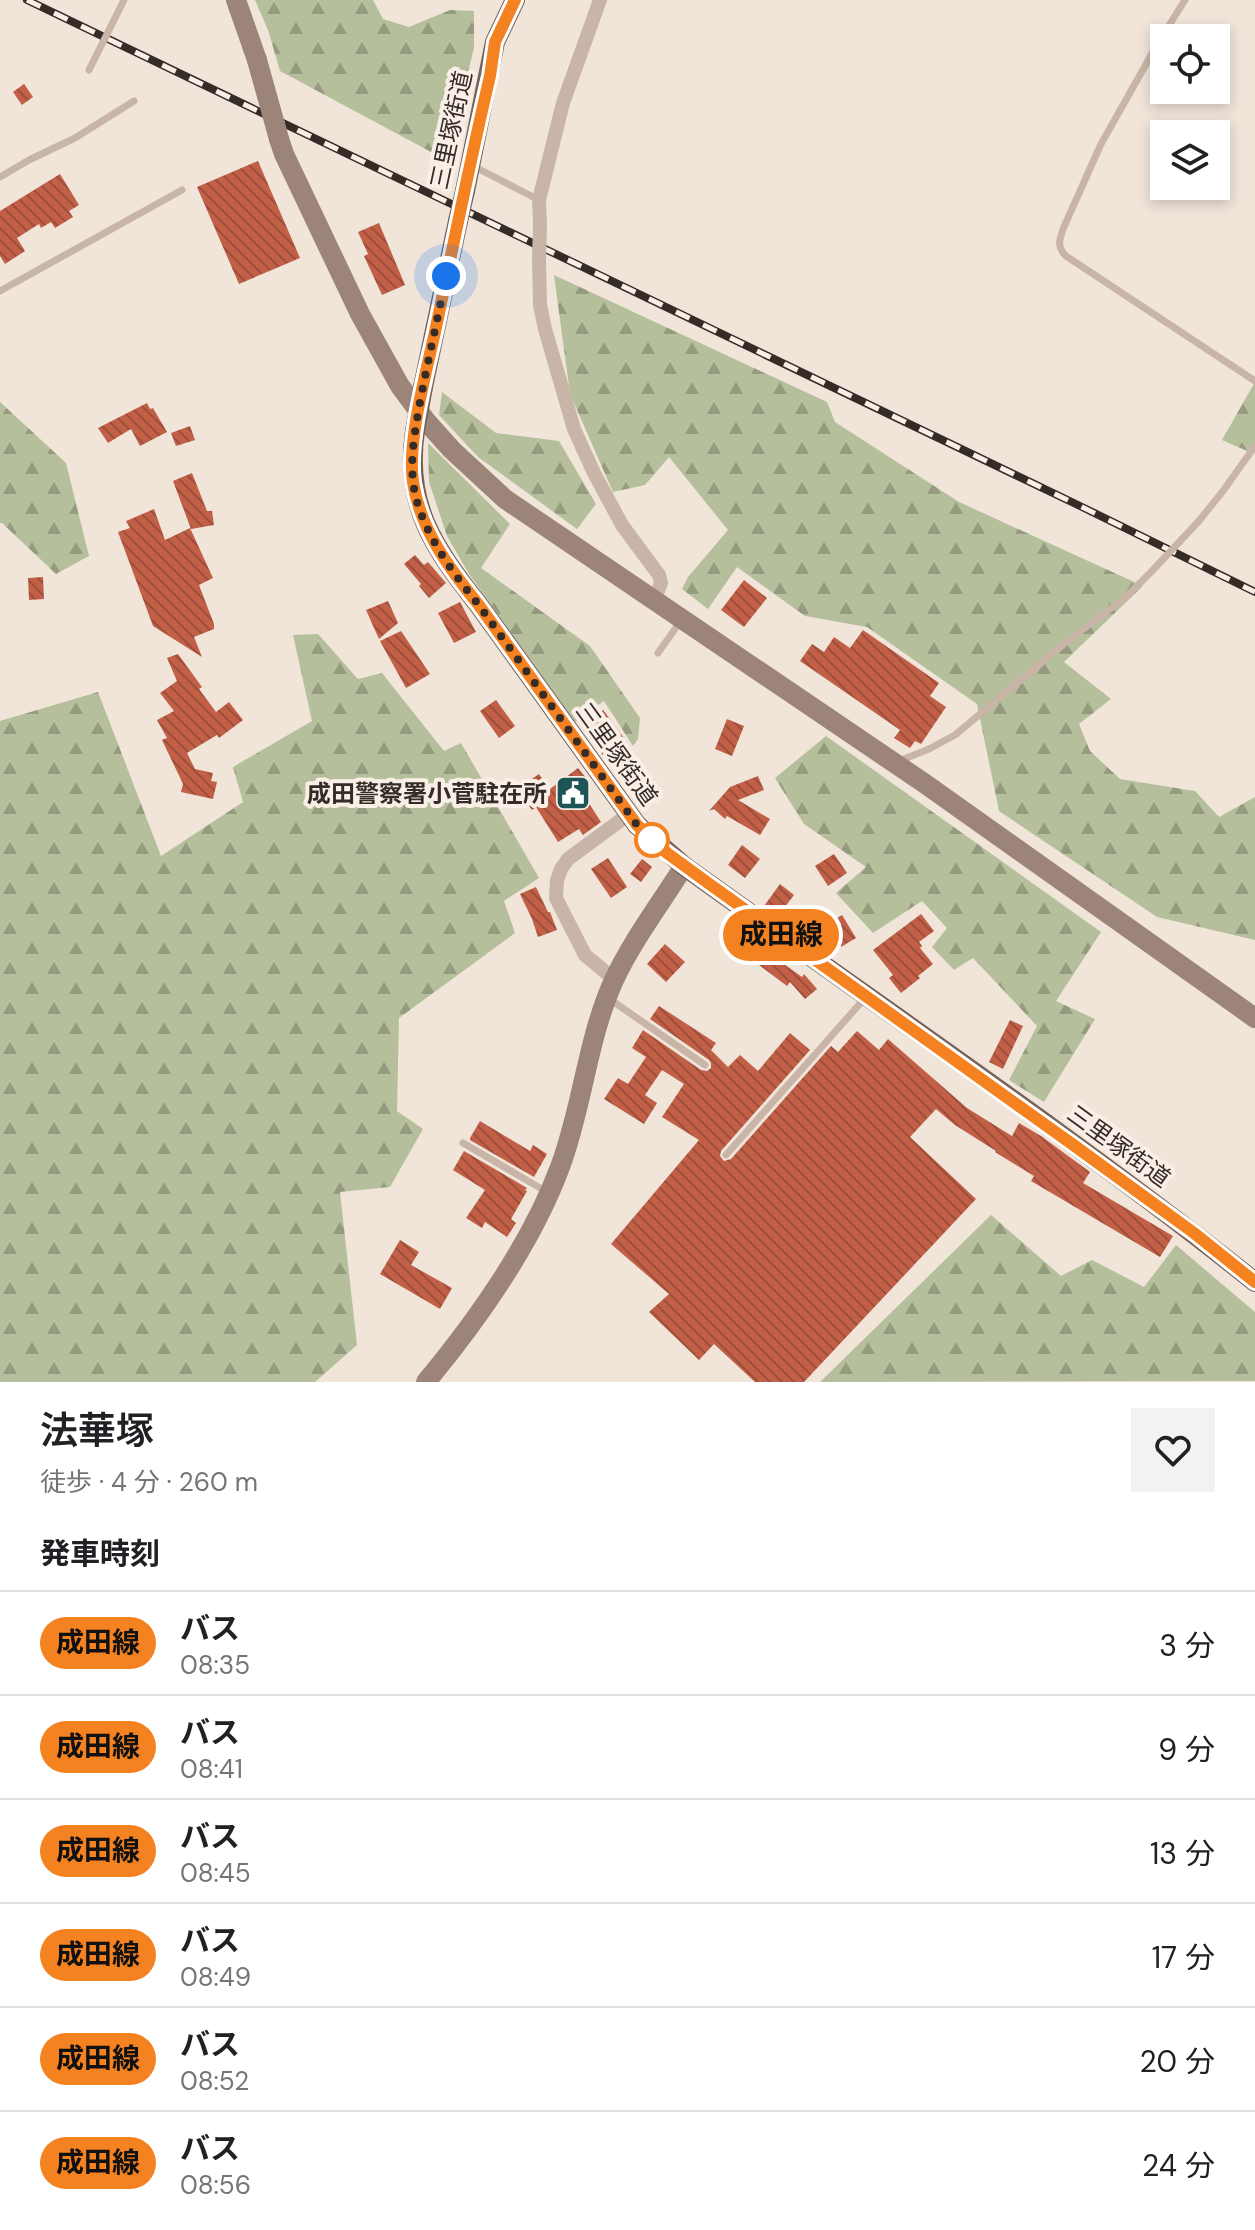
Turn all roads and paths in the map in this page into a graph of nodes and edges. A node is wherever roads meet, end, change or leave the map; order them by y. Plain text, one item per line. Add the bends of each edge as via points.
1 (124, 0) edge
2 (236, 0) edge
3 (515, 0) edge
4 (600, 0) edge
5 (1185, 0) edge
6 (88, 74) dead end
7 (134, 101) dead end
8 (470, 165) junction
9 (0, 177) edge
10 (182, 190) dead end
11 (539, 200) junction
12 (0, 291) edge
13 (1255, 381) edge
14 (1255, 446) edge
15 (654, 601) junction
16 (682, 620) junction
17 (658, 653) dead end
18 (894, 763) junction
19 (629, 814) junction
20 (684, 866) junction
21 (611, 989) junction
22 (867, 996) junction
23 (1255, 1018) edge
24 (705, 1065) dead end
25 (463, 1143) dead end
26 (726, 1155) dead end
27 (549, 1193) junction
28 (1255, 1282) edge
29 (426, 1382) edge

1 - 6 lane, bridge
2 - 15 street, bridge via 284,154 400,386 452,450 505,499
3 - 8 main road, 三里塚街道 via 495,42
4 - 11 street via 563,103
5 - 13 lane via 1101,144 1059,249
7 - 9 lane
8 - 11 lane
8 - 19 main road, 三里塚街道, bridge via 411,456 417,504 451,569
10 - 12 lane
11 - 15 street, bridge via 545,329 574,429 594,473 622,525 659,575
14 - 18 lane, bridge via 1198,522 1127,596 955,735
15 - 16 street
16 - 17 lane
16 - 18 street
18 - 23 street
19 - 20 main road, 三里塚街道
19 - 21 street via 568,859 557,880 556,898 585,955
20 - 21 street
20 - 22 main road, 三里塚街道
21 - 24 lane
21 - 27 street
22 - 26 lane
22 - 28 main road, 三里塚街道
25 - 27 lane
27 - 29 street via 523,1247

